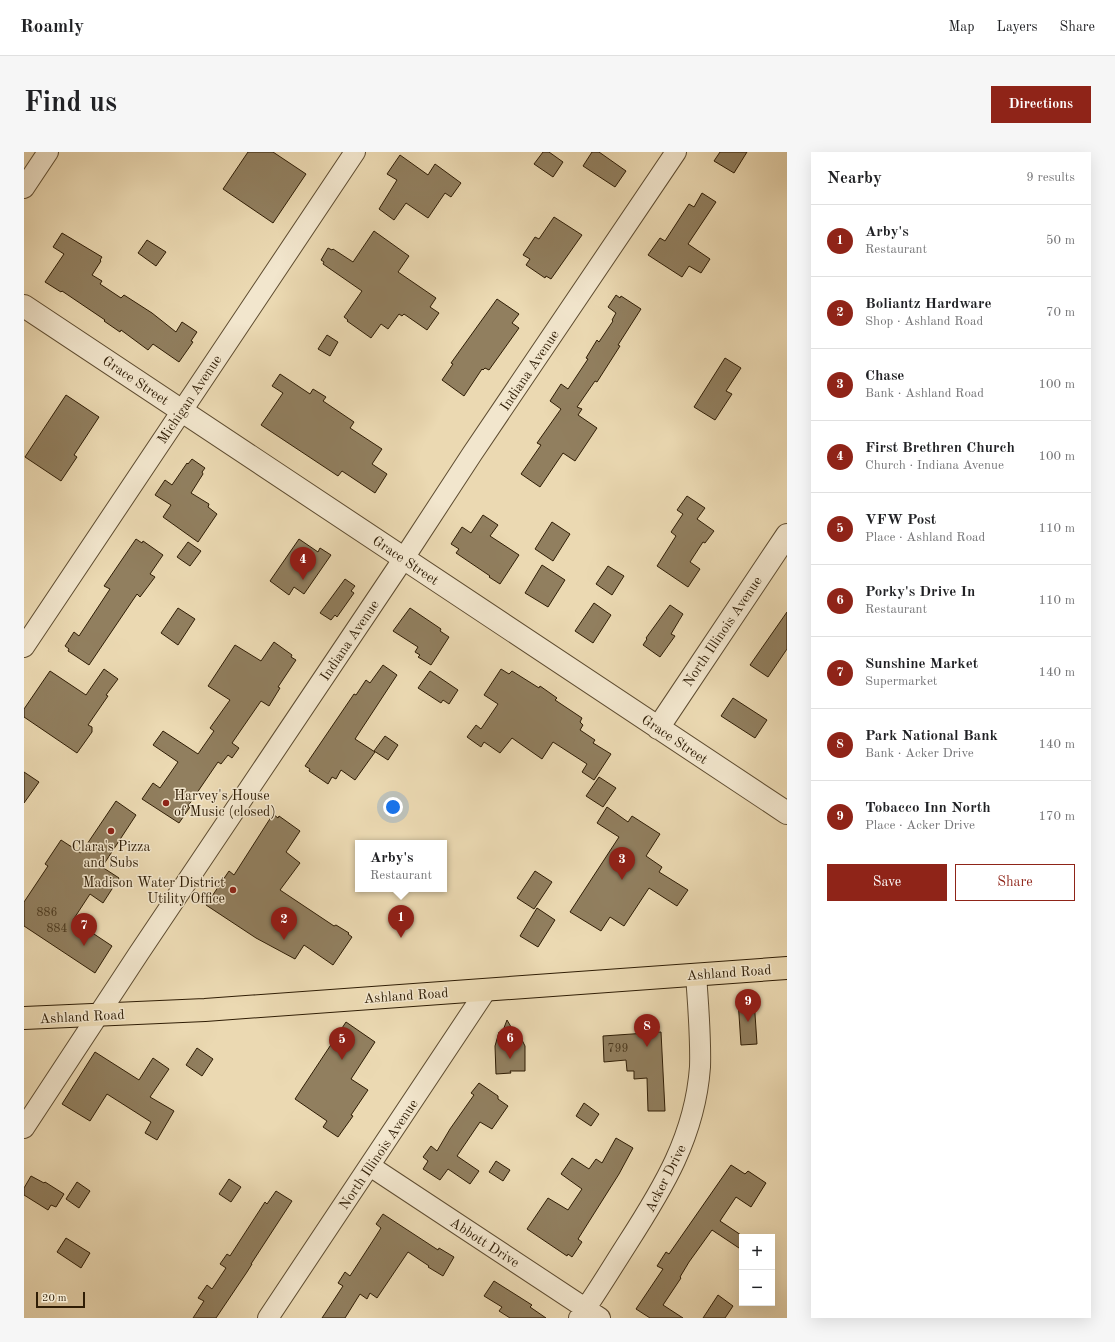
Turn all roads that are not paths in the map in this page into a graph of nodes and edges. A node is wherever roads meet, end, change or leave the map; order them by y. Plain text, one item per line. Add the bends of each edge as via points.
1 (48, 152) edge
2 (355, 152) edge
3 (676, 152) edge
4 (24, 188) edge
5 (24, 306) edge
6 (182, 411) junction
7 (787, 536) edge
8 (404, 558) junction
9 (24, 647) edge
10 (658, 728) junction
11 (787, 813) edge
12 (787, 968) edge
13 (696, 974) junction
14 (487, 989) junction
15 (98, 1015) junction
16 (24, 1018) edge
17 (24, 1128) edge
18 (370, 1166) junction
19 (589, 1315) edge
20 (268, 1318) edge

1 - 4 street
2 - 6 street, Michigan Avenue
3 - 8 street, Indiana Avenue
5 - 6 street, Grace Street
6 - 8 street, Grace Street
6 - 9 street, Michigan Avenue
7 - 10 street, North Illinois Avenue
8 - 10 street, Grace Street
8 - 15 street, Indiana Avenue
10 - 11 street, Grace Street
12 - 13 main road, Ashland Road
13 - 14 main road, Ashland Road
13 - 19 street, Acker Drive via 700,1068 692,1117 683,1145 662,1189
14 - 15 main road, Ashland Road
14 - 18 street, North Illinois Avenue
15 - 16 main road, Ashland Road
15 - 17 street, Indiana Avenue
18 - 19 street, Abbott Drive
18 - 20 street, North Illinois Avenue

